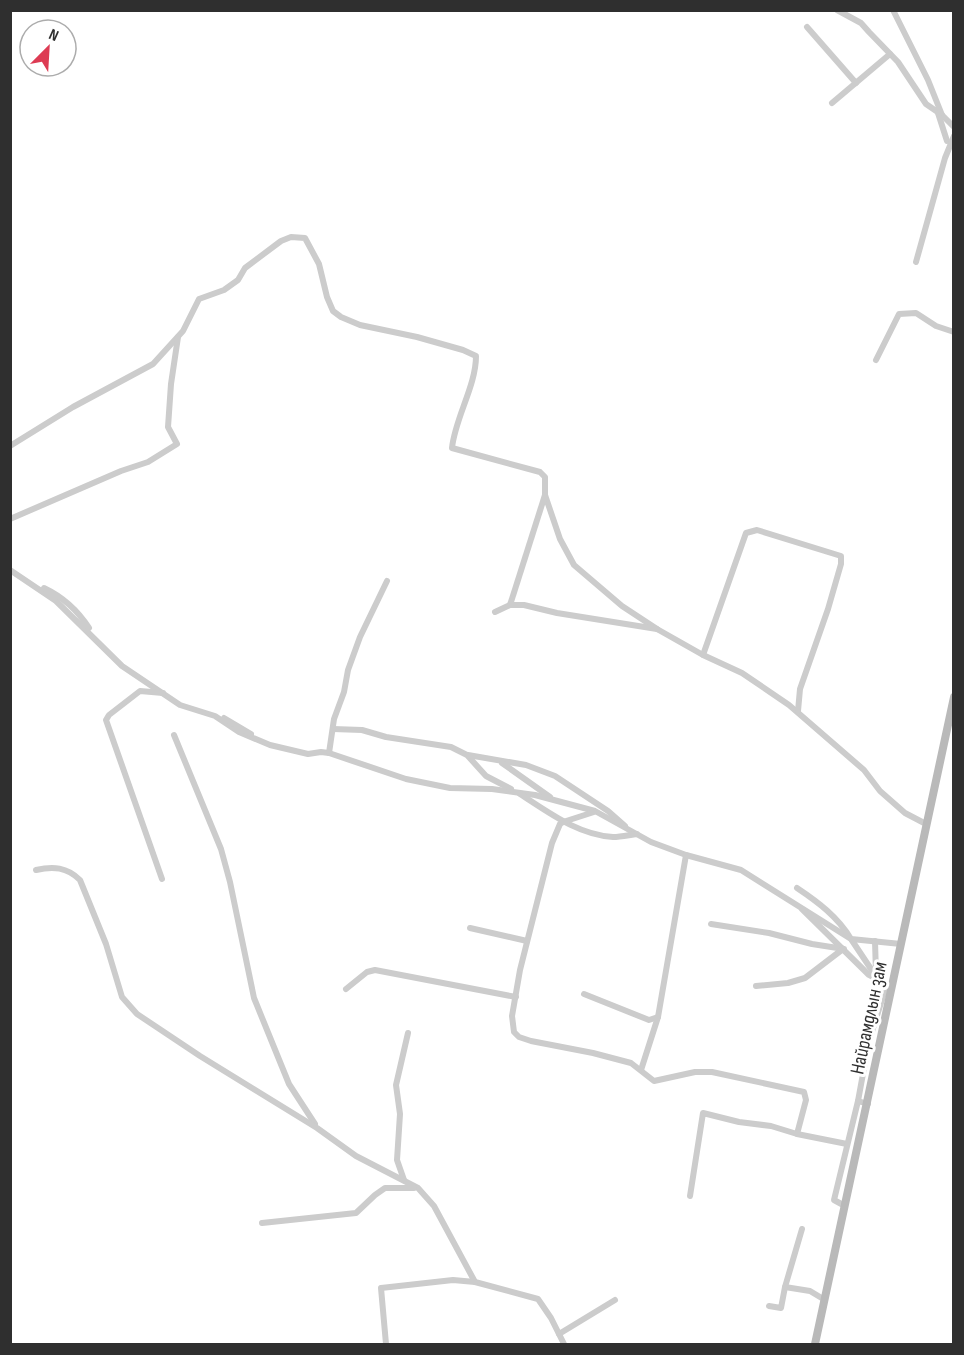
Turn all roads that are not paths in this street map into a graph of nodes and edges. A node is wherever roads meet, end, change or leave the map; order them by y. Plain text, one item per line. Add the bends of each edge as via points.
1 (837, 10) edge
2 (893, 10) edge
3 (807, 27) dead end
4 (890, 54) junction
5 (856, 83) junction
6 (832, 103) dead end
7 (939, 113) junction
8 (954, 127) edge
9 (954, 136) edge
10 (947, 141) dead end
11 (916, 262) dead end
12 (954, 332) edge
13 (178, 336) junction
14 (876, 360) dead end
15 (10, 446) edge
16 (545, 495) junction
17 (10, 519) edge
18 (10, 564) edge
19 (12, 571) edge
20 (387, 581) dead end
21 (510, 605) junction
22 (495, 612) dead end
23 (657, 629) junction
24 (703, 654) junction
25 (164, 693) junction
26 (954, 697) edge
27 (798, 711) junction
28 (333, 729) junction
29 (174, 735) dead end
30 (329, 753) junction
31 (467, 755) junction
32 (499, 760) junction
33 (518, 792) junction
34 (555, 800) junction
35 (595, 811) junction
36 (563, 822) junction
37 (926, 824) junction
38 (627, 828) junction
39 (637, 833) junction
40 (686, 855) junction
41 (36, 870) dead end
42 (162, 879) dead end
43 (797, 888) dead end
44 (800, 907) junction
45 (711, 924) dead end
46 (470, 928) dead end
47 (851, 939) junction
48 (527, 941) junction
49 (875, 941) junction
50 (901, 945) junction
51 (844, 949) junction
52 (878, 979) junction
53 (756, 986) dead end
54 (346, 989) dead end
55 (888, 992) junction
56 (584, 994) dead end
57 (516, 998) junction
58 (658, 1017) junction
59 (408, 1033) dead end
60 (641, 1070) junction
61 (858, 1101) junction
62 (868, 1104) junction
63 (317, 1128) junction
64 (797, 1134) junction
65 (847, 1144) junction
66 (404, 1180) junction
67 (418, 1188) junction
68 (690, 1196) dead end
69 (845, 1206) junction
70 (262, 1223) dead end
71 (802, 1229) dead end
72 (475, 1282) junction
73 (785, 1287) junction
74 (615, 1300) dead end
75 (825, 1300) junction
76 (769, 1306) dead end
77 (559, 1334) junction
78 (386, 1344) edge
79 (564, 1344) edge
80 (815, 1344) edge

1 - 4 street via 861,23
2 - 7 street via 928,80
3 - 5 street
4 - 5 street
4 - 7 street via 926,104
5 - 6 street
7 - 8 street
7 - 10 street
9 - 11 street
12 - 14 street via 916,313 899,314
13 - 15 street via 153,364
13 - 16 street via 199,299 238,280 245,268 280,241 305,238 319,264 333,311 340,317 476,356 453,448 540,472 545,477
13 - 17 street via 168,427 177,444 148,462
16 - 21 street
16 - 23 street via 574,565 622,606
18 - 19 street
19 - 25 street via 56,601 133,675
20 - 28 street via 360,637
21 - 22 street
21 - 23 street
23 - 24 street
24 - 27 street via 742,673
24 - 27 street via 746,532 757,530 841,556 828,609 800,689
25 - 30 street via 185,707 210,714 264,743 308,754
25 - 42 street via 140,691 106,720
26 - 37 main road, Найрамдлын зам
27 - 37 street via 864,770 880,791 905,813
28 - 30 street
28 - 31 street via 362,730 451,747
29 - 63 street via 221,849 254,998 290,1084
30 - 33 street via 450,788
31 - 32 street
31 - 33 street via 486,776
32 - 34 street
32 - 38 street via 555,776
33 - 34 street
33 - 36 street
34 - 35 street
35 - 36 street
35 - 38 street
36 - 39 street via 614,837
36 - 48 street via 550,849
37 - 50 main road, Найрамдлын зам
38 - 39 street
39 - 40 street
40 - 44 street via 741,870
40 - 58 street
41 - 63 street via 56,867 80,880 122,997 137,1014
43 - 47 street via 830,913
44 - 47 street
44 - 51 street
45 - 51 street
46 - 48 street
47 - 49 street
47 - 52 street
48 - 57 street
49 - 50 street
49 - 52 street
50 - 55 main road, Найрамдлын зам
51 - 52 street
51 - 53 street via 805,978
52 - 55 street
54 - 57 street via 375,970
55 - 61 street via 869,1041
55 - 62 main road, Найрамдлын зам
56 - 58 street via 649,1020
57 - 60 street via 512,1016 514,1032 519,1037 631,1063
58 - 60 street
59 - 66 street via 396,1085 400,1114 398,1160
60 - 64 street via 654,1081 712,1072 804,1092 806,1100
61 - 62 street
61 - 65 street
62 - 69 main road, Найрамдлын зам
63 - 66 street via 356,1156
64 - 65 street
64 - 68 street via 703,1113
65 - 69 street via 834,1200
66 - 67 street
67 - 70 street via 385,1188 356,1213
67 - 72 street via 434,1206
69 - 75 main road, Найрамдлын зам
71 - 73 street
72 - 77 street via 538,1299
72 - 78 street via 381,1288
73 - 75 street via 810,1291
73 - 76 street via 781,1308
74 - 77 street
75 - 80 main road, Найрамдлын зам
77 - 79 street

